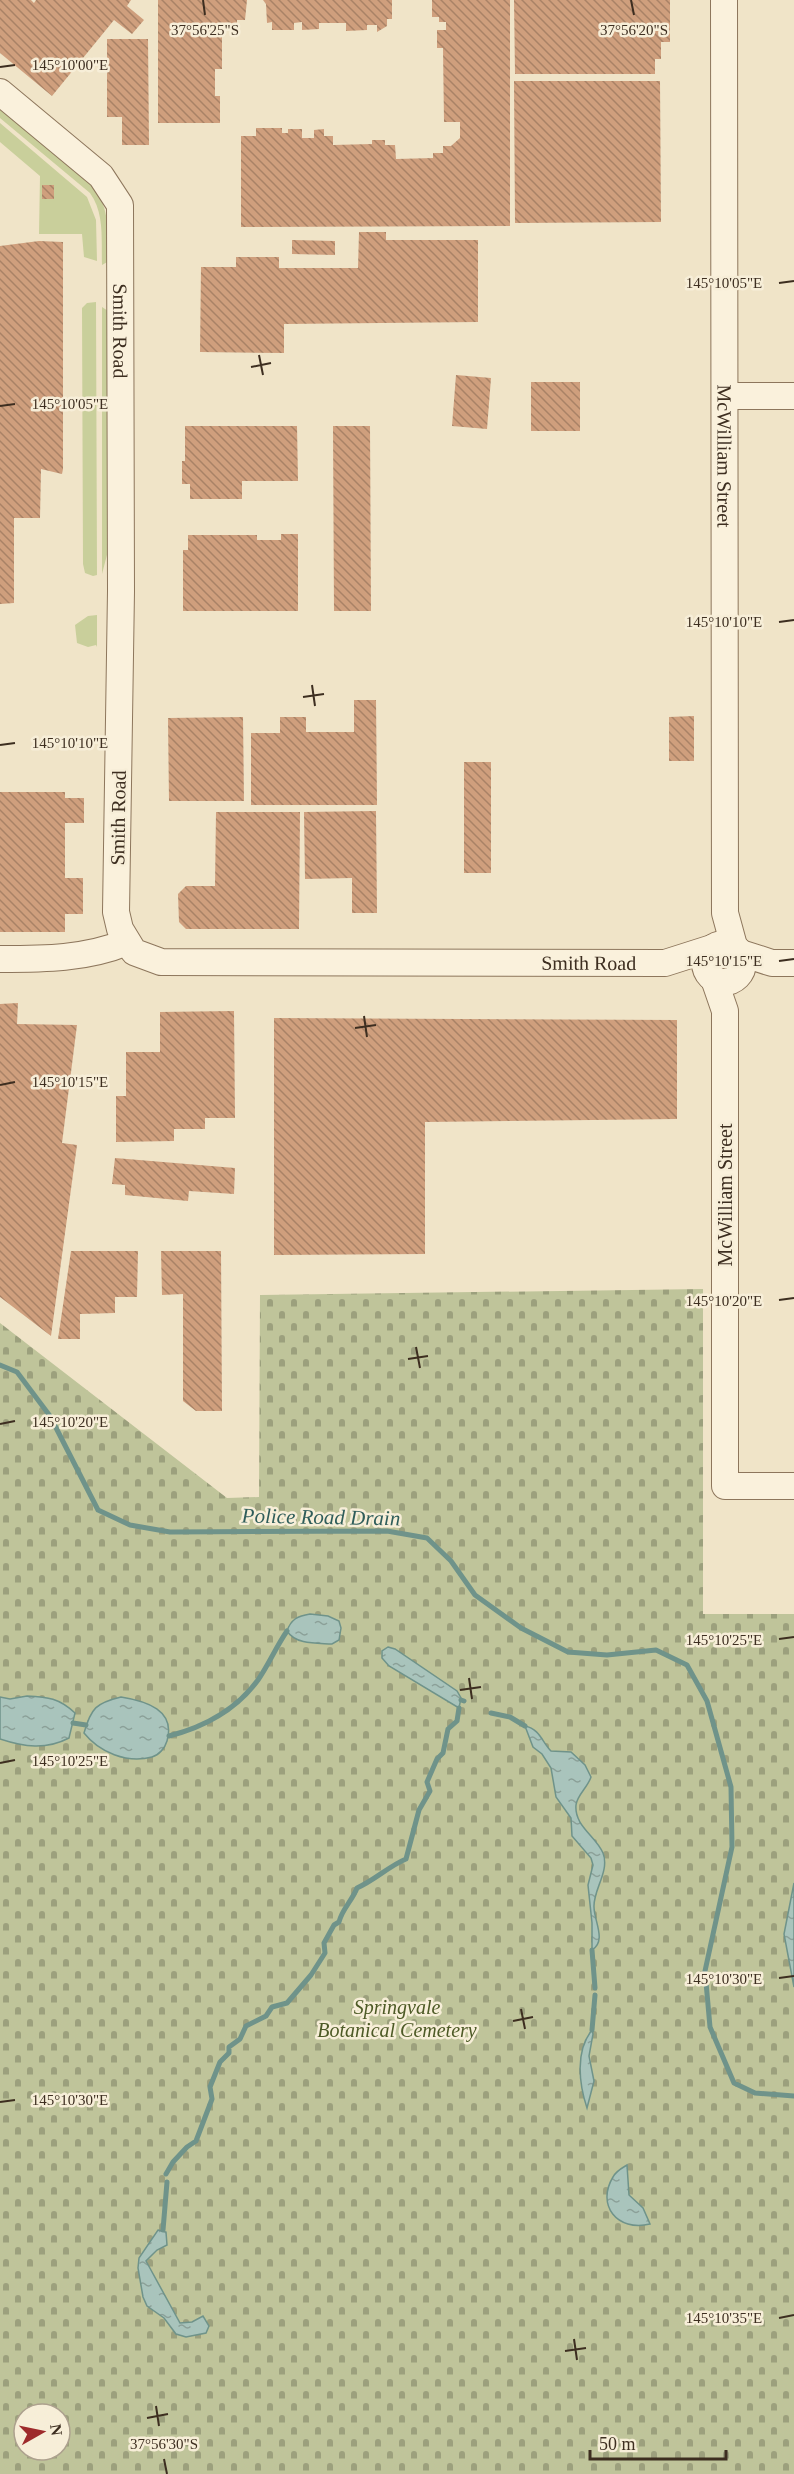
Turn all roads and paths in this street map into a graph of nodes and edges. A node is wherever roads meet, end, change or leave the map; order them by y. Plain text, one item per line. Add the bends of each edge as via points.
1 (724, 0) edge
2 (0, 92) edge
3 (725, 396) junction
4 (794, 396) edge
5 (128, 942) junction
6 (0, 959) edge
7 (725, 963) junction
8 (783, 963) edge
9 (794, 1486) edge

1 - 3 street, McWilliam Street
2 - 5 street, Smith Road via 101,176 120,205 121,591 116,912
3 - 4 street
3 - 7 street, McWilliam Street
5 - 6 street via 67,958
5 - 7 street, Smith Road via 134,952 161,962
7 - 8 street
7 - 9 street, McWilliam Street via 725,1486

